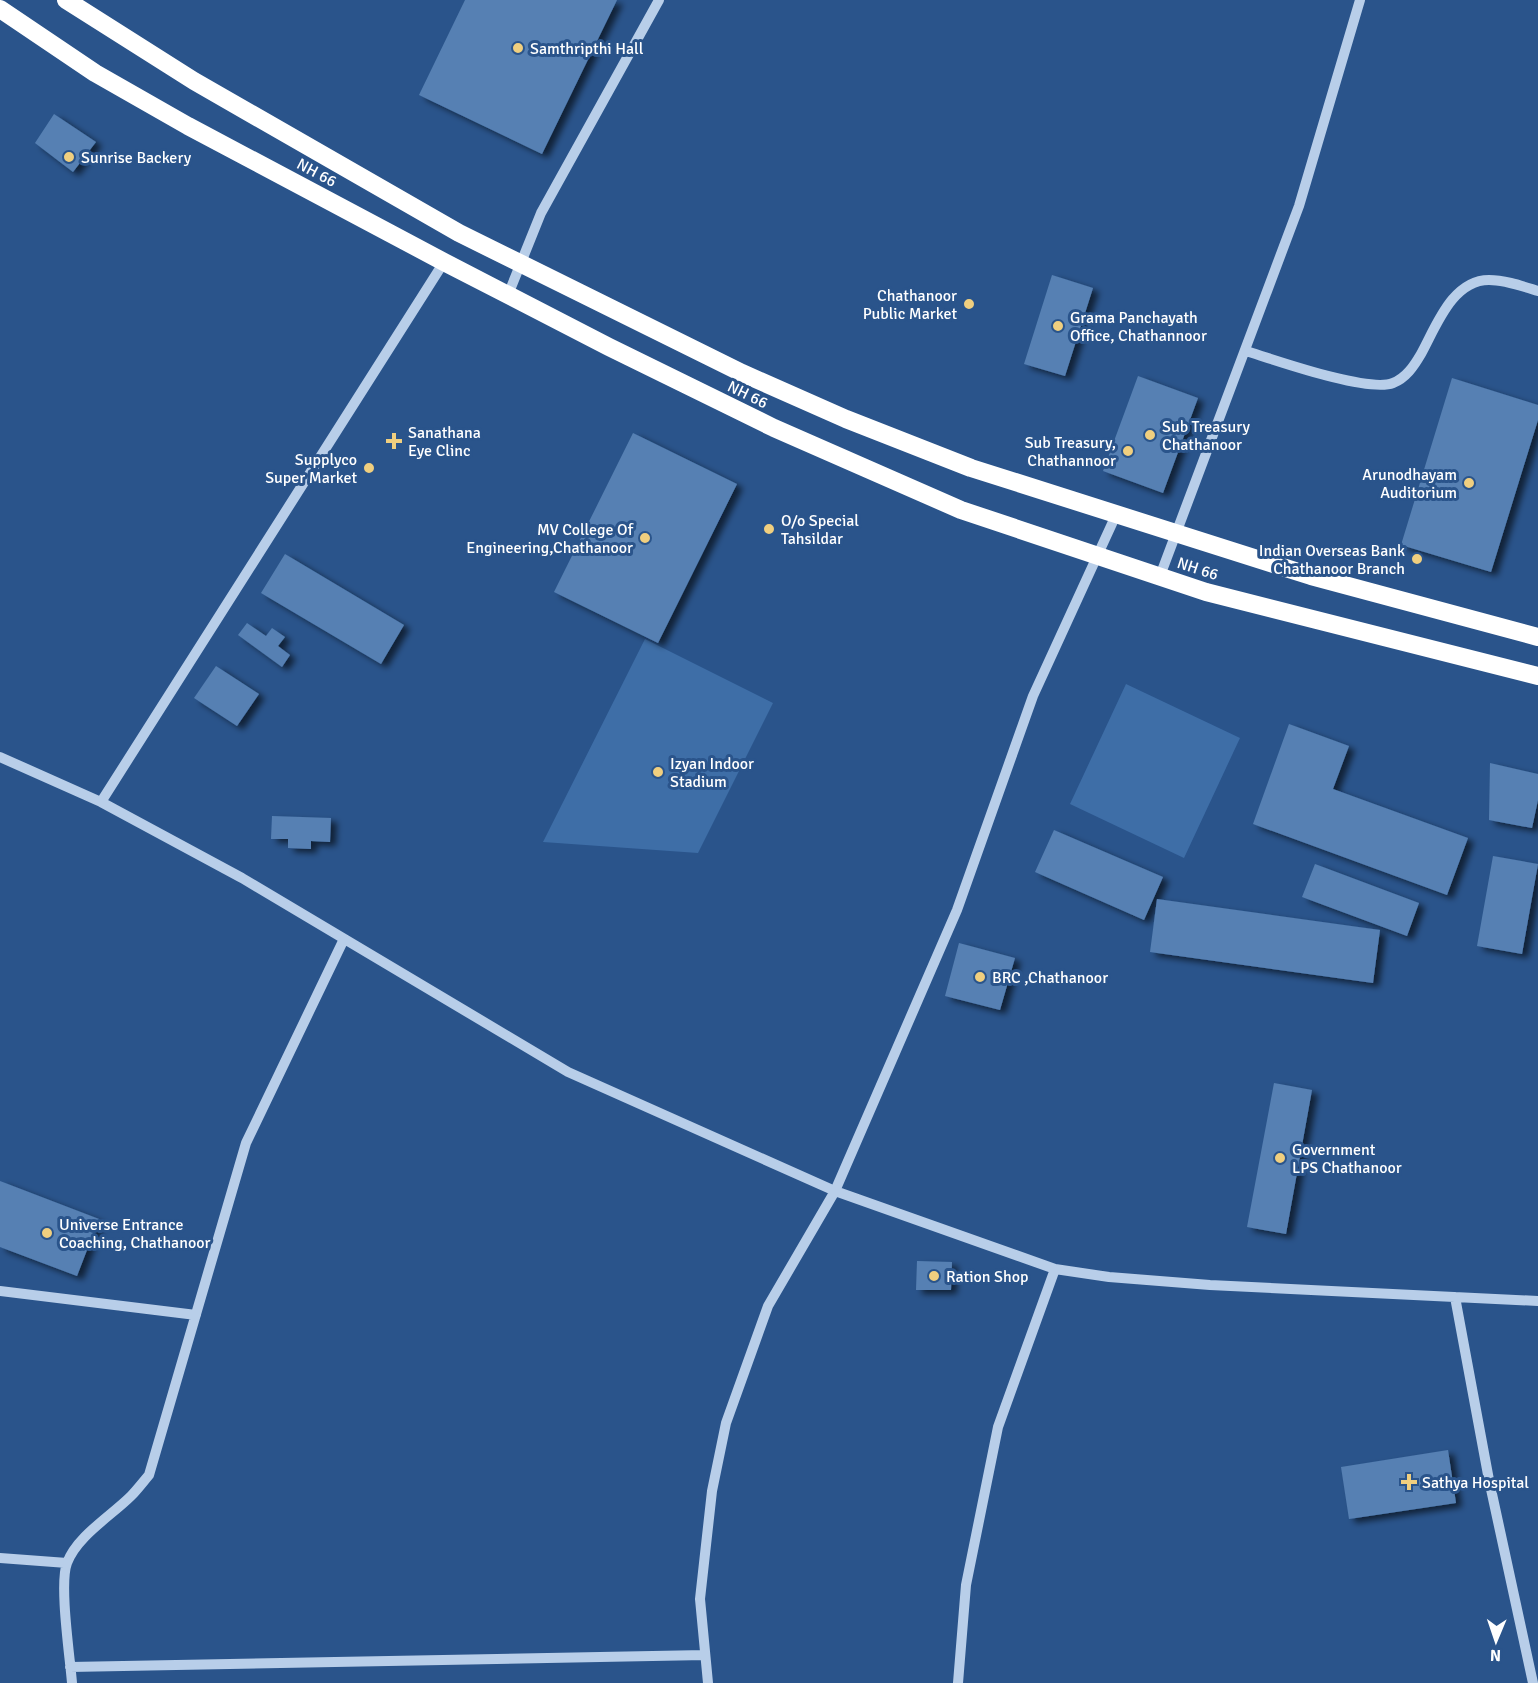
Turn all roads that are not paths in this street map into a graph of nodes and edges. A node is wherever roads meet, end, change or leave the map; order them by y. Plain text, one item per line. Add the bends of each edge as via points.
1 (66, 0) edge
2 (659, 0) edge
3 (1360, 0) edge
4 (0, 9) edge
5 (444, 262) junction
6 (521, 262) junction
7 (1538, 291) edge
8 (508, 295) junction
9 (1246, 351) junction
10 (1116, 514) junction
11 (1177, 533) junction
12 (1099, 556) junction
13 (1160, 576) junction
14 (1538, 637) edge
15 (1538, 676) edge
16 (0, 757) edge
17 (101, 802) junction
18 (344, 939) junction
19 (835, 1191) junction
20 (1055, 1269) junction
21 (0, 1291) edge
22 (1455, 1297) junction
23 (1538, 1300) edge
24 (196, 1315) junction
25 (0, 1558) edge
26 (67, 1563) junction
27 (705, 1655) junction
28 (70, 1667) junction
29 (72, 1683) edge
30 (708, 1683) edge
31 (958, 1683) edge
32 (1533, 1683) edge

1 - 6 highway, NH 66 via 194,81 459,233
2 - 6 street via 541,213
3 - 9 street via 1299,206
4 - 5 highway, NH 66 via 95,73 188,126
5 - 8 highway, NH 66
5 - 17 street
6 - 8 street
6 - 10 highway, NH 66 via 742,373 846,419 971,468
7 - 9 street via 1503,281 1468,285 1454,296 1415,365 1392,384 1357,383
8 - 12 highway, NH 66 via 774,428 961,510
9 - 11 street
10 - 11 highway, NH 66
10 - 12 street
11 - 13 street
11 - 14 highway, NH 66 via 1311,576
12 - 13 highway, NH 66
12 - 19 street via 1033,696 957,910
13 - 15 highway, NH 66 via 1206,592
16 - 17 street
17 - 18 street via 242,878
18 - 19 street via 568,1072
18 - 24 street via 246,1143
19 - 20 street
19 - 27 street via 768,1306 726,1423 712,1491 700,1599
20 - 22 street via 1210,1285
20 - 31 street via 998,1428 966,1585
21 - 24 street
22 - 23 street
22 - 32 street
24 - 26 street via 149,1475 93,1529
25 - 26 street
26 - 28 street
27 - 28 street
27 - 30 street
28 - 29 street

